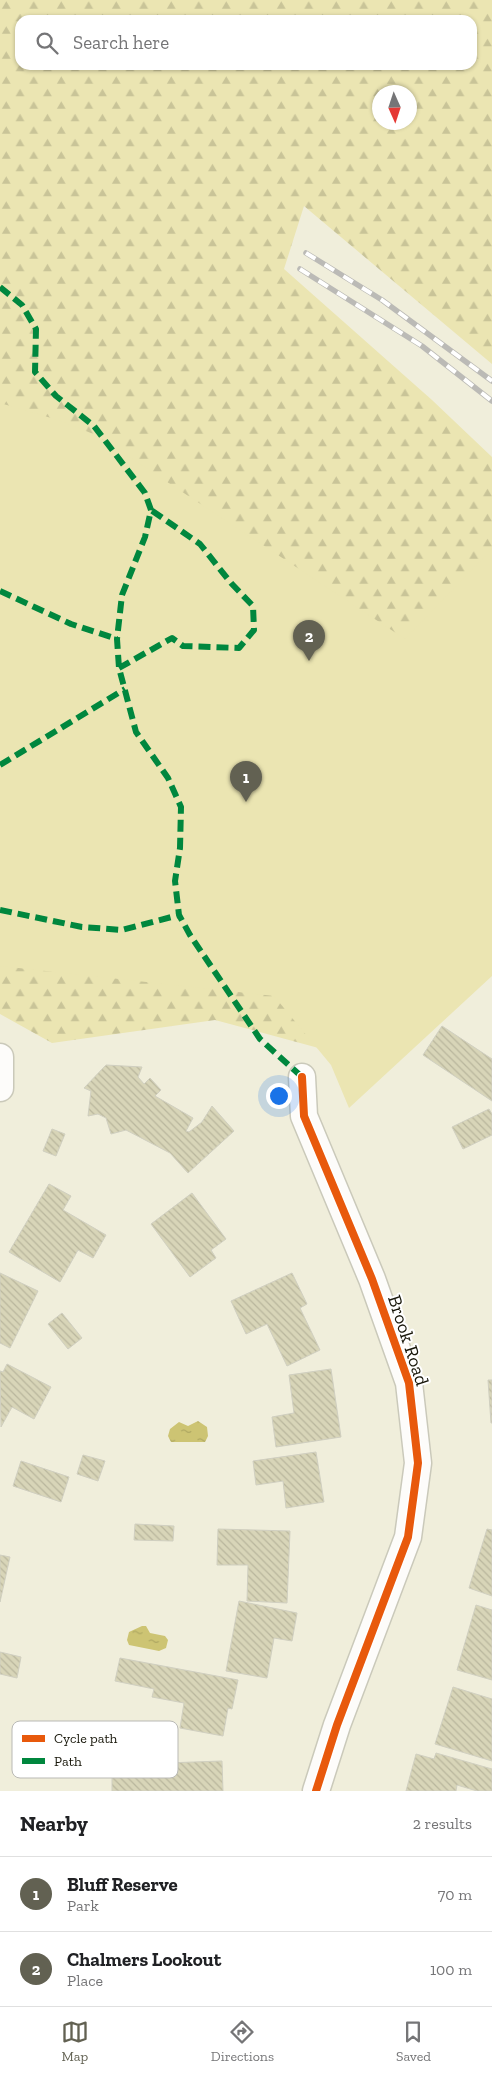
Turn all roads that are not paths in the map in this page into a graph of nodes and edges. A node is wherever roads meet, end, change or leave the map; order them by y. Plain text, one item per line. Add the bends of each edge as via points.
1 (0, 1057) edge
2 (302, 1077) dead end
3 (0, 1088) edge
4 (316, 1791) edge

1 - 3 street
2 - 4 street, Brook Road via 304,1116 372,1279 409,1383 418,1462 408,1537 337,1725

